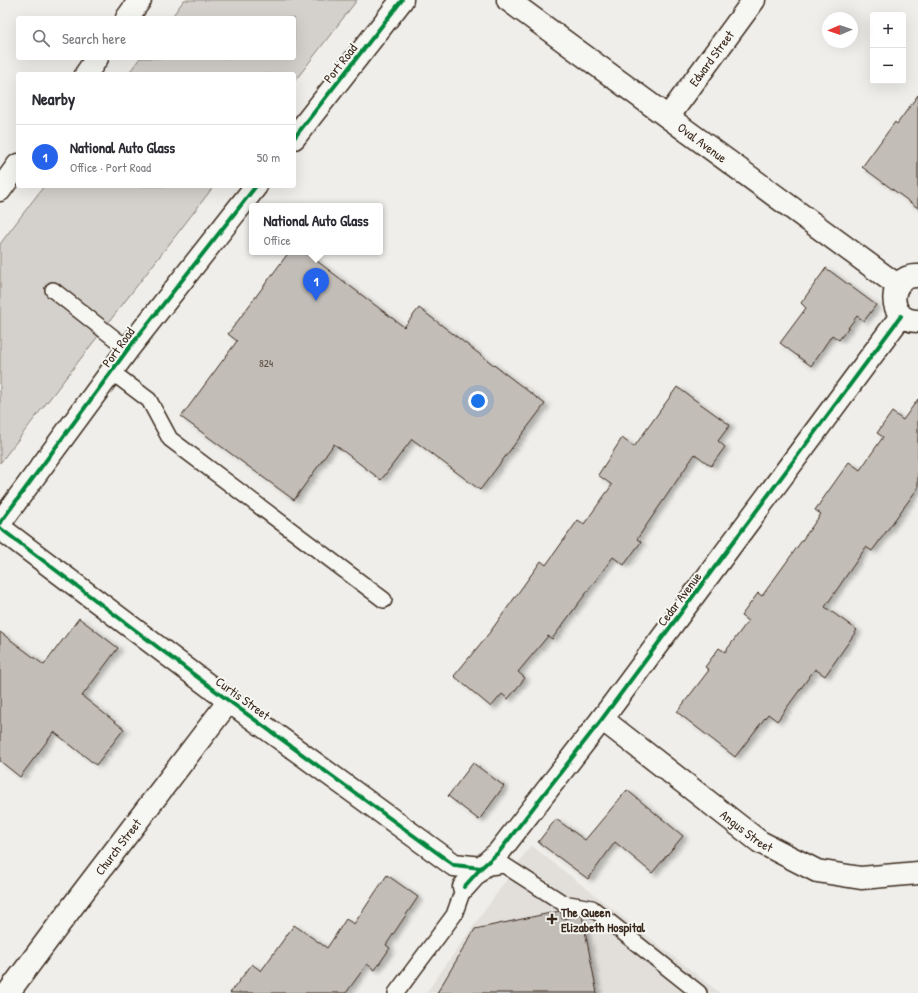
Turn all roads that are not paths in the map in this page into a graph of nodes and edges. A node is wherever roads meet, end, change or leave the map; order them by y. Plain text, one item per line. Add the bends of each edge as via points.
1 (140, 0) edge
2 (402, 0) edge
3 (508, 0) edge
4 (754, 0) edge
5 (128, 16) edge
6 (96, 60) edge
7 (87, 72) edge
8 (668, 117) junction
9 (296, 135) edge
10 (16, 168) edge
11 (254, 188) edge
12 (0, 190) edge
13 (918, 276) edge
14 (897, 286) junction
15 (53, 290) dead end
16 (909, 319) edge
17 (128, 349) junction
18 (112, 372) junction
19 (0, 523) edge
20 (0, 528) edge
21 (384, 600) dead end
22 (229, 701) junction
23 (602, 720) junction
24 (482, 868) junction
25 (918, 873) edge
26 (464, 887) joint
27 (8, 993) edge
28 (396, 993) edge
29 (699, 993) edge

1 - 5 main road
2 - 9 main road, Port Road
3 - 8 main road, Oval Avenue
4 - 8 main road, Edward Street
6 - 7 main road
8 - 14 main road, Oval Avenue
10 - 12 main road
11 - 17 main road, Port Road
13 - 14 main road via 903,280
14 - 16 main road via 894,298 896,308
15 - 17 lane
16 - 23 main road, Cedar Avenue
17 - 18 main road, Port Road
18 - 19 main road, Port Road
18 - 21 lane via 150,400 170,439
20 - 22 main road, Curtis Street
22 - 24 main road, Curtis Street via 454,865
22 - 27 main road, Church Street
23 - 24 main road, Cedar Avenue via 499,852
23 - 25 main road, Angus Street via 760,842 817,871 861,878
24 - 26 main road, Cedar Avenue
24 - 29 lane via 504,865 563,903 592,908
26 - 28 lane via 454,915

